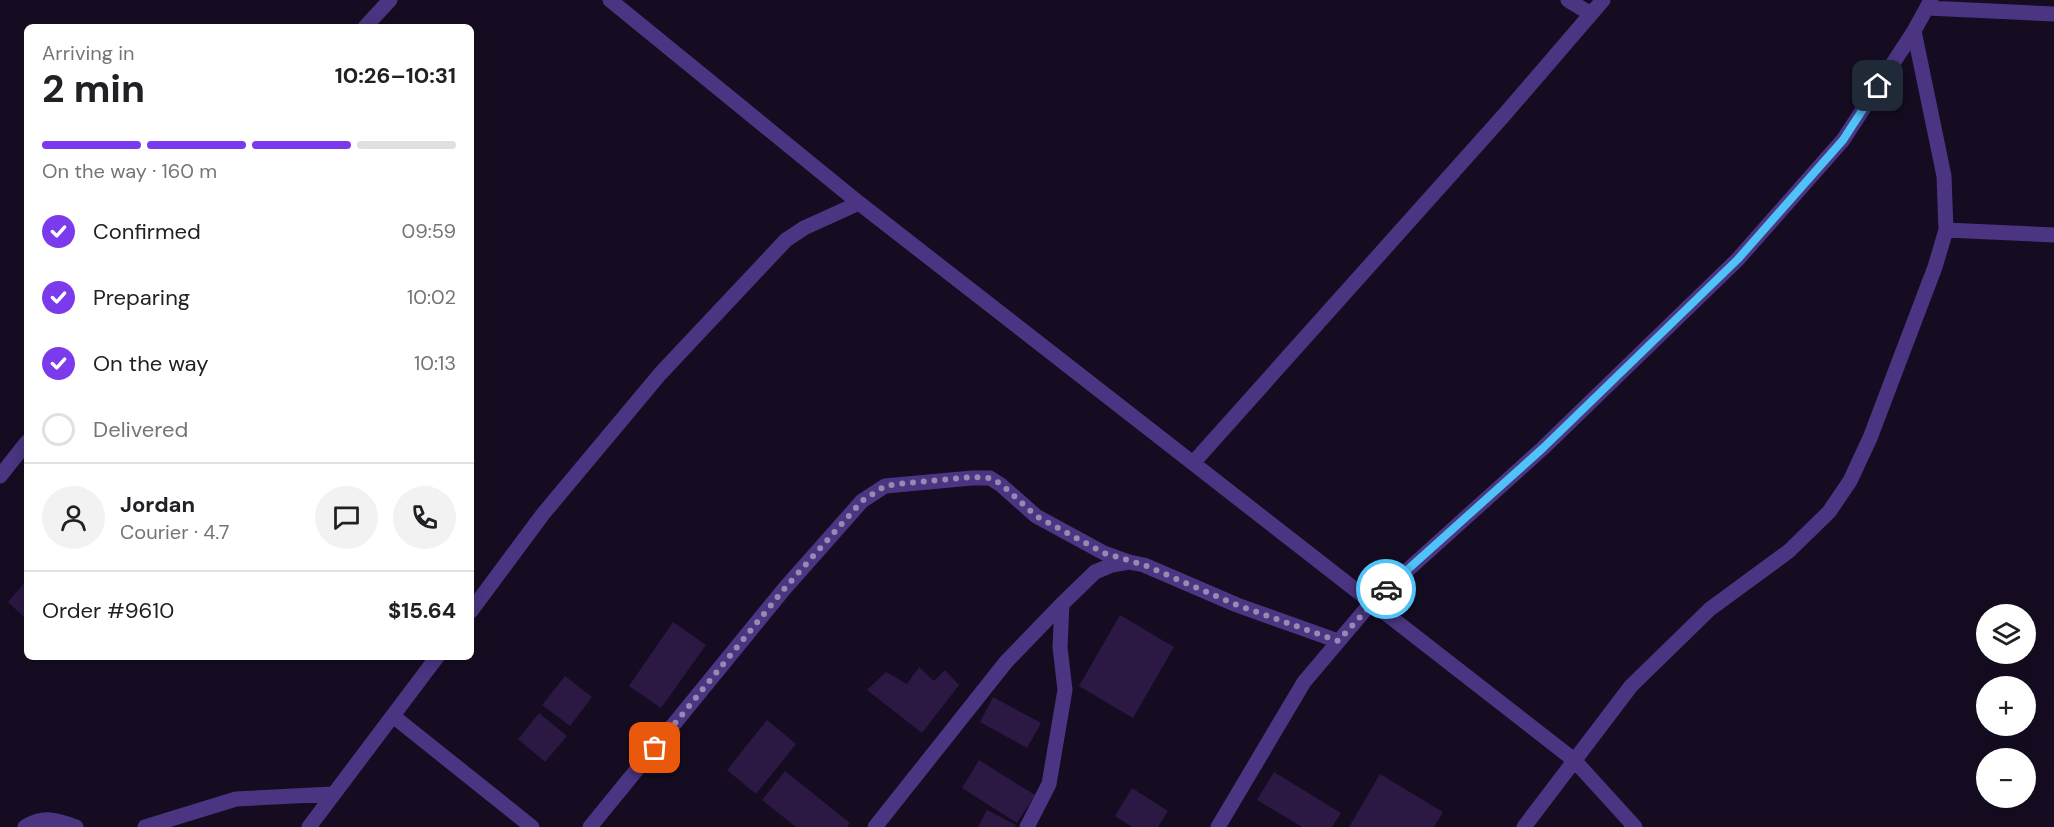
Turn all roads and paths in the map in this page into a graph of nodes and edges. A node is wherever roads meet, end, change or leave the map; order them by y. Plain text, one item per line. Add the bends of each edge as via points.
1 (390, 0) edge
2 (610, 0) edge
3 (1568, 0) edge
4 (1603, 0) edge
5 (1929, 4) edge
6 (1591, 14) junction
7 (2054, 14) edge
8 (368, 24) edge
9 (1914, 31) junction
10 (859, 203) junction
11 (1946, 230) junction
12 (2054, 235) edge
13 (24, 446) edge
14 (1193, 463) junction
15 (0, 476) edge
16 (1129, 562) junction
17 (1371, 603) junction
18 (1062, 604) junction
19 (474, 607) edge
20 (1338, 641) junction
21 (435, 660) edge
22 (393, 716) junction
23 (1574, 760) junction
24 (333, 794) junction
25 (25, 827) edge
26 (76, 827) edge
27 (146, 827) edge
28 (309, 827) edge
29 (532, 827) edge
30 (590, 827) edge
31 (875, 827) edge
32 (1027, 827) edge
33 (1218, 827) edge
34 (1524, 827) edge
35 (1635, 827) edge

1 - 8 street
2 - 10 street
3 - 6 street
4 - 6 street
5 - 7 street
5 - 9 street
6 - 14 street
9 - 11 street via 1944,176
9 - 17 street via 1843,140 1738,259 1543,448
10 - 14 street
10 - 19 street via 786,240 660,374 543,514
11 - 12 street
11 - 23 street via 1870,438 1850,481 1829,512 1789,551 1710,609 1686,632 1631,686
13 - 15 street
14 - 17 street
16 - 18 street via 1095,572
16 - 20 street
16 - 30 street via 1104,553 1036,516 990,478 885,486 862,501 785,588
17 - 20 street
17 - 23 street
18 - 31 street via 1006,662
18 - 32 street via 1060,647 1065,690 1049,784
20 - 33 street via 1304,682
21 - 22 street
22 - 24 street
22 - 29 street
23 - 34 street
23 - 35 street
24 - 27 street via 236,799
24 - 28 street
25 - 26 street via 38,819 49,819

